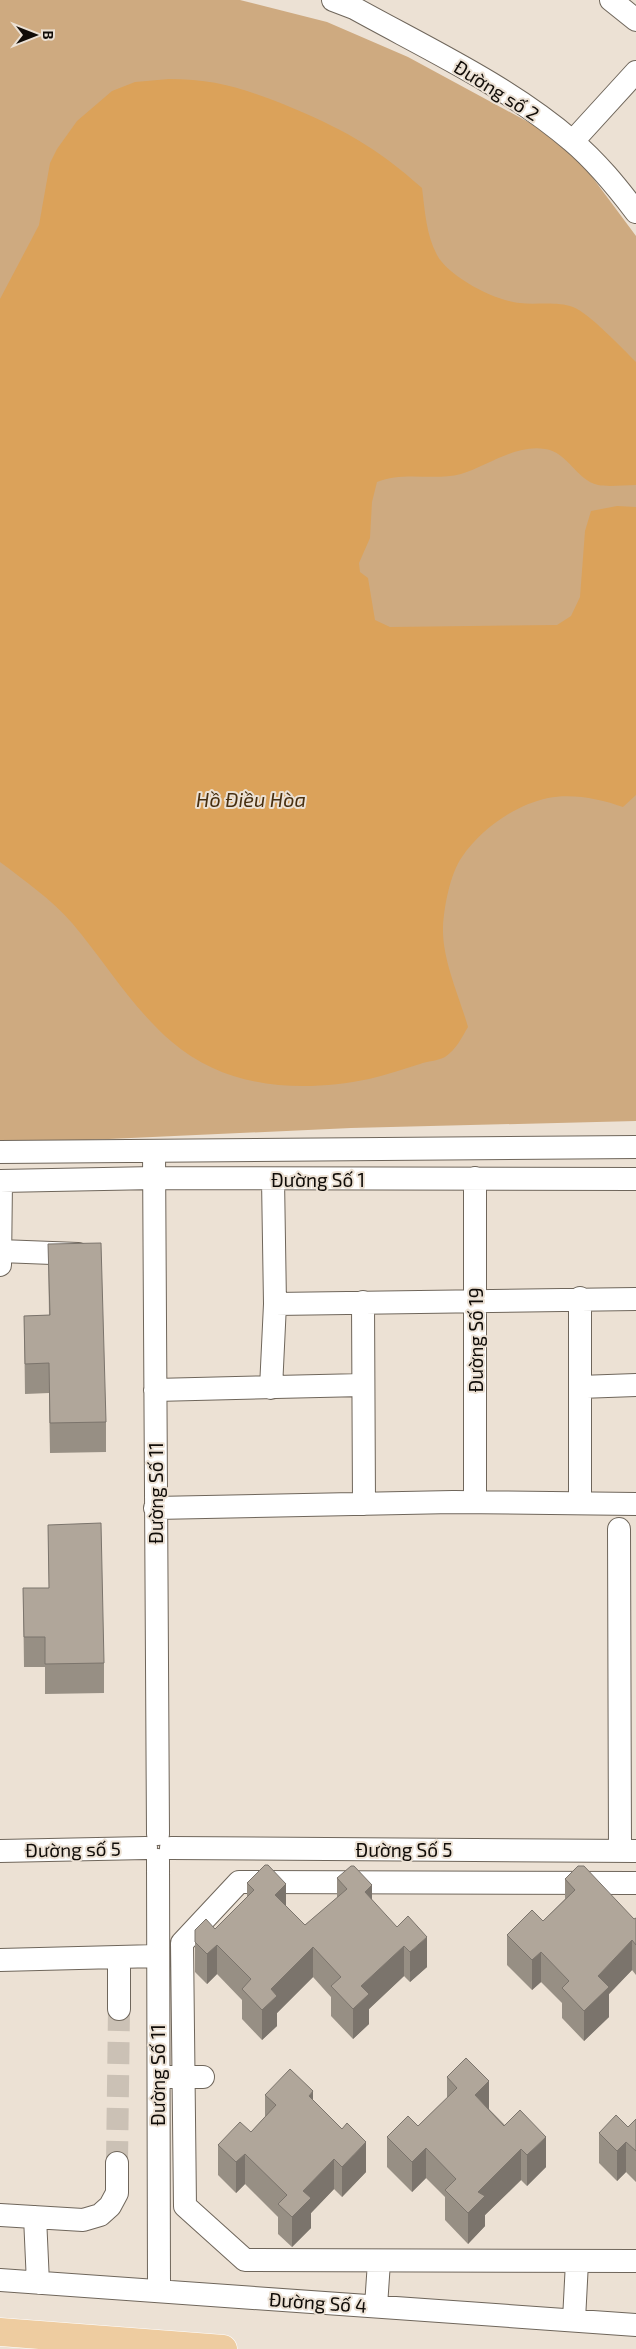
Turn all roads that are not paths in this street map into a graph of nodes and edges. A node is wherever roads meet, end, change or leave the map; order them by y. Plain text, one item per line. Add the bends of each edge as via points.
1 (333, 0) edge
2 (611, 0) edge
3 (355, 4) edge
4 (636, 20) edge
5 (636, 72) edge
6 (573, 142) junction
7 (636, 212) edge
8 (636, 1147) edge
9 (154, 1151) junction
10 (0, 1152) edge
11 (155, 1178) junction
12 (476, 1178) junction
13 (273, 1179) junction
14 (636, 1179) edge
15 (1, 1181) edge
16 (0, 1251) edge
17 (78, 1254) edge
18 (0, 1266) edge
19 (580, 1298) junction
20 (476, 1299) junction
21 (636, 1299) edge
22 (363, 1302) junction
23 (275, 1304) junction
24 (364, 1385) junction
25 (636, 1385) edge
26 (580, 1387) junction
27 (271, 1388) junction
28 (155, 1390) junction
29 (476, 1502) junction
30 (580, 1503) junction
31 (364, 1504) junction
32 (636, 1504) edge
33 (155, 1508) junction
34 (619, 1529) dead end
35 (0, 1842) edge
36 (158, 1847) junction
37 (399, 1849) junction
38 (576, 1850) junction
39 (0, 1851) edge
40 (628, 1851) edge
41 (576, 1883) junction
42 (636, 1883) edge
43 (400, 1884) junction
44 (157, 1956) junction
45 (119, 1958) junction
46 (0, 1960) edge
47 (119, 2009) tunnel mouth
48 (158, 2076) junction
49 (193, 2077) junction
50 (118, 2163) tunnel mouth
51 (0, 2215) edge
52 (35, 2217) junction
53 (636, 2261) edge
54 (379, 2262) junction
55 (577, 2262) junction
56 (0, 2280) edge
57 (38, 2283) junction
58 (159, 2291) junction
59 (376, 2306) junction
60 (574, 2320) junction
61 (636, 2325) edge
62 (0, 2332) edge
63 (223, 2349) edge

1 - 3 street, Đường số 2
2 - 4 street
3 - 6 street, Đường số 2 via 527,106
5 - 6 street
6 - 7 street, Đường số 2 via 611,180
8 - 9 street, Đường Số 1
9 - 10 street, Đường Số 1
9 - 11 street, Đường Số 11
11 - 13 street, Đường Số 1
11 - 15 street, Đường Số 1
11 - 28 street, Đường Số 11
12 - 13 street, Đường Số 1
12 - 14 street, Đường Số 1
12 - 20 street, Đường Số 19
13 - 23 street
15 - 16 street
16 - 17 street
16 - 18 street
19 - 20 street
19 - 21 street
19 - 26 street
20 - 22 street
20 - 29 street, Đường Số 19
22 - 23 street
22 - 24 street
23 - 27 street
24 - 27 street
24 - 31 street
25 - 26 street
26 - 30 street
27 - 28 street
28 - 33 street, Đường Số 11
29 - 30 street
29 - 31 street
30 - 32 street
31 - 33 street
33 - 36 street, Đường Số 11
34 - 40 street
35 - 39 street
36 - 37 street, Đường Số 5
36 - 39 street, Đường số 5
36 - 44 street, Đường Số 11
37 - 38 street, Đường Số 5
37 - 43 street
38 - 40 street, Đường Số 5
38 - 41 street
41 - 42 street
41 - 43 street
43 - 49 street via 239,1882 182,1943
44 - 45 street
44 - 48 street, Đường Số 11
45 - 46 street
45 - 47 street
48 - 49 street
48 - 58 street, Đường Số 11
49 - 54 street via 185,2206 245,2260
50 - 52 street via 117,2193 100,2215 83,2220
51 - 52 street
52 - 57 street
53 - 55 street
54 - 55 street
54 - 59 street
55 - 60 street
56 - 57 street, Đường Số 4
57 - 58 street, Đường Số 4
58 - 59 street, Đường Số 4
59 - 60 street, Đường Số 4
60 - 61 street, Đường Số 4
62 - 63 main road

